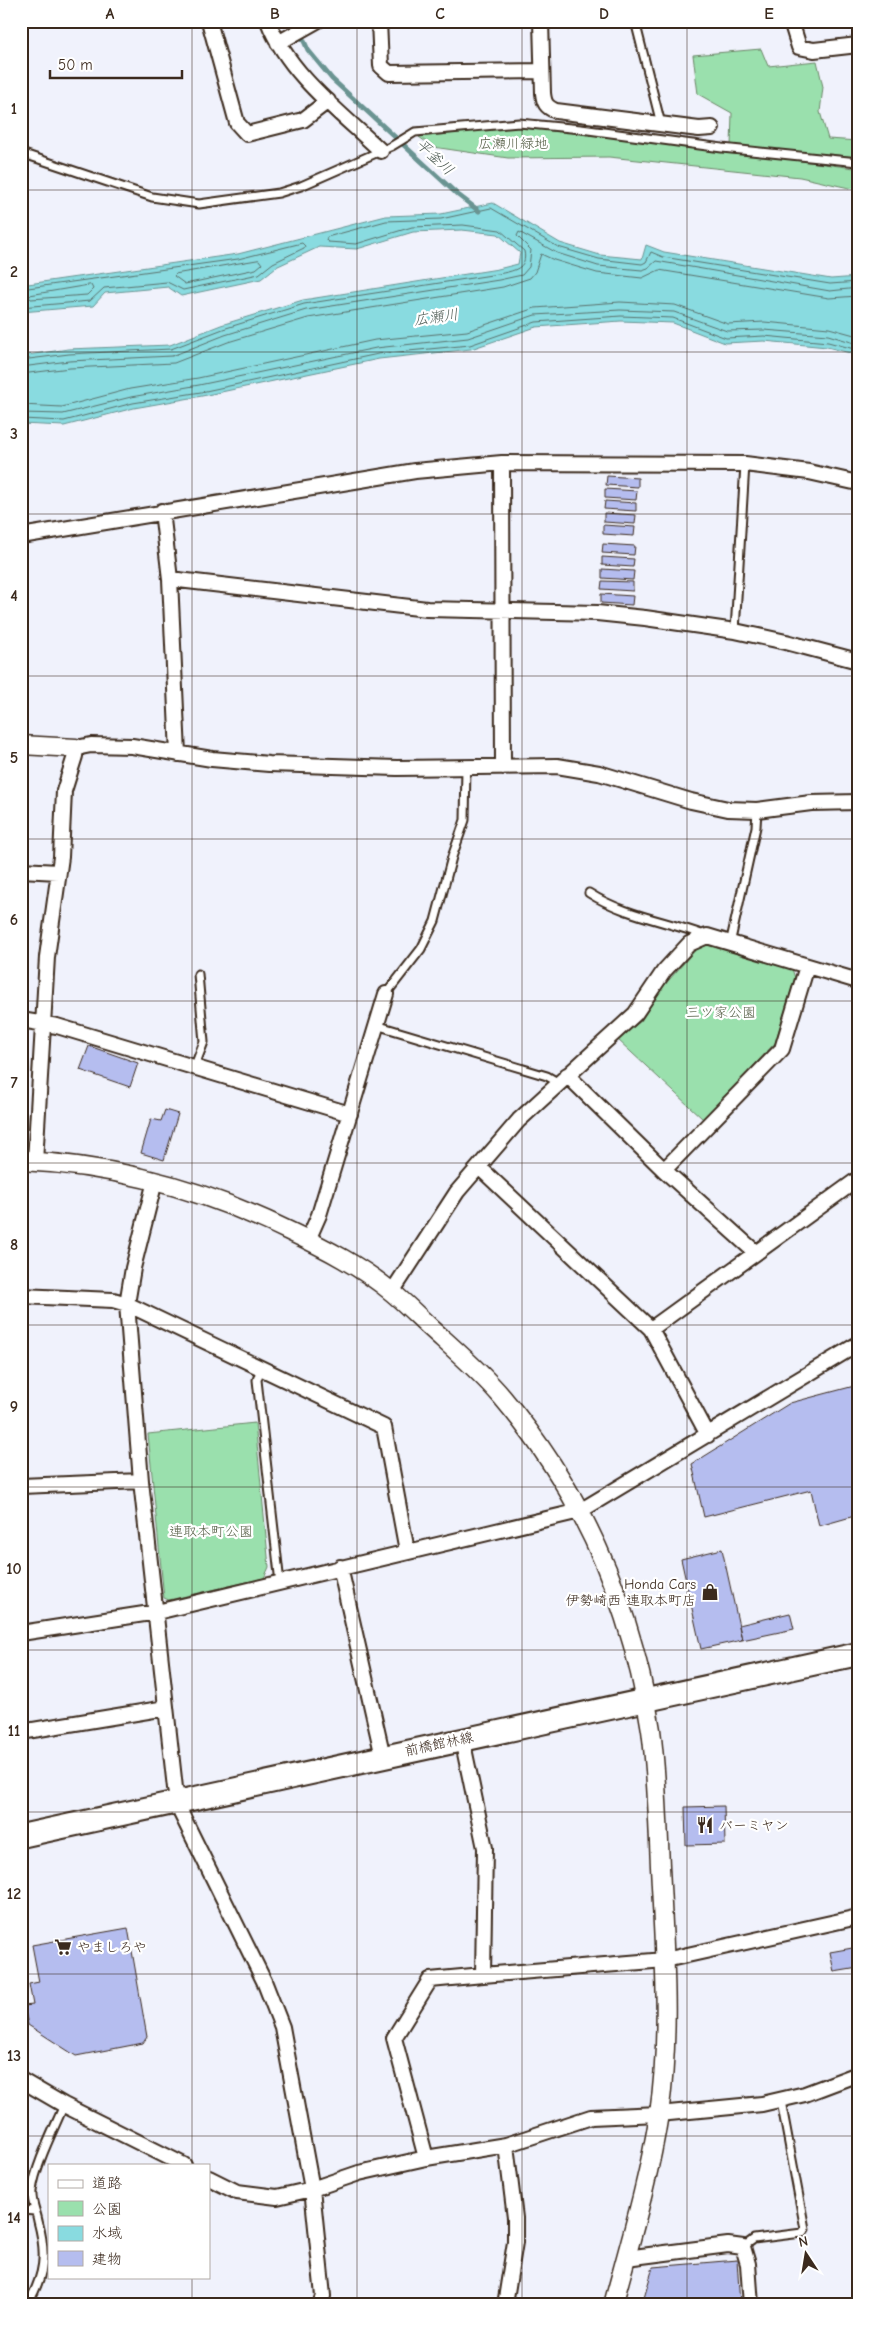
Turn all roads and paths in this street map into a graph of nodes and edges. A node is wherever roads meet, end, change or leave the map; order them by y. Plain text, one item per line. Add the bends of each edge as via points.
1 (209, 21) edge
2 (268, 21) edge
3 (380, 21) edge
4 (541, 21) edge
5 (635, 21) edge
6 (791, 21) edge
7 (314, 23) edge
8 (282, 40) junction
9 (858, 45) edge
10 (542, 71) junction
11 (328, 101) junction
12 (661, 124) junction
13 (712, 128) dead end
14 (387, 148) junction
15 (21, 153) edge
16 (858, 162) edge
17 (502, 463) junction
18 (745, 464) junction
19 (858, 483) edge
20 (162, 511) junction
21 (21, 536) edge
22 (170, 580) junction
23 (503, 611) junction
24 (735, 631) junction
25 (858, 661) edge
26 (21, 745) edge
27 (76, 748) junction
28 (178, 754) junction
29 (503, 767) junction
30 (466, 768) junction
31 (858, 802) edge
32 (757, 810) junction
33 (21, 870) edge
34 (58, 872) junction
35 (589, 893) dead end
36 (707, 936) junction
37 (730, 944) junction
38 (806, 966) junction
39 (198, 974) dead end
40 (858, 981) edge
41 (386, 994) joint
42 (21, 1020) edge
43 (41, 1023) junction
44 (376, 1025) junction
45 (194, 1068) junction
46 (563, 1079) junction
47 (350, 1114) junction
48 (28, 1161) edge
49 (479, 1167) junction
50 (664, 1170) junction
51 (858, 1179) edge
52 (156, 1181) junction
53 (308, 1240) junction
54 (755, 1252) junction
55 (392, 1292) junction
56 (21, 1296) edge
57 (127, 1304) junction
58 (650, 1329) junction
59 (858, 1344) edge
60 (261, 1368) junction
61 (708, 1435) junction
62 (141, 1481) junction
63 (21, 1486) edge
64 (580, 1511) junction
65 (407, 1551) junction
66 (340, 1567) junction
67 (280, 1582) junction
68 (157, 1612) junction
69 (21, 1633) edge
70 (858, 1654) edge
71 (645, 1700) junction
72 (166, 1708) junction
73 (21, 1732) edge
74 (462, 1739) junction
75 (382, 1757) junction
76 (177, 1801) junction
77 (21, 1836) edge
78 (858, 1917) edge
79 (665, 1960) junction
80 (483, 1975) junction
81 (858, 2074) edge
82 (21, 2080) edge
83 (782, 2101) junction
84 (64, 2105) junction
85 (659, 2114) junction
86 (506, 2145) junction
87 (426, 2158) junction
88 (182, 2164) edge
89 (210, 2178) edge
90 (312, 2189) junction
91 (21, 2210) edge
92 (35, 2211) junction
93 (743, 2247) junction
94 (626, 2258) junction
95 (27, 2305) edge
96 (320, 2305) edge
97 (505, 2305) edge
98 (613, 2305) edge
99 (751, 2305) edge

1 - 11 street via 237,123 247,134 303,120
2 - 8 street
3 - 10 street via 381,66 390,72
4 - 10 street
5 - 12 lane
6 - 9 street via 799,47 814,50
7 - 8 street
8 - 11 street via 295,66
10 - 12 street via 544,103 549,108
11 - 14 street
12 - 13 street
14 - 15 lane via 279,193 199,204 152,197
14 - 16 lane via 415,132 519,123
17 - 18 street
17 - 20 street via 415,471
17 - 23 street
18 - 19 street via 810,472
18 - 24 lane
20 - 21 street
20 - 22 street
22 - 23 street via 409,608
22 - 28 street
23 - 24 street via 606,614
23 - 29 street
24 - 25 street
26 - 27 street
27 - 28 street via 107,745
27 - 34 street via 64,791
28 - 30 street via 269,764
29 - 30 street
29 - 32 street via 557,766 599,773 691,801 728,809
30 - 41 lane via 465,820 435,921 421,949
31 - 32 street via 811,803
32 - 37 lane
33 - 34 street
34 - 43 street
35 - 36 lane via 608,905
36 - 37 street
36 - 46 street via 689,944 664,971 635,1014
37 - 38 street
38 - 40 street
38 - 50 street via 782,1049
39 - 45 lane via 204,1042
41 - 44 street
42 - 43 street
43 - 45 street
43 - 48 street
44 - 46 lane
44 - 47 street
45 - 47 street
46 - 49 street via 519,1120
46 - 50 street
47 - 53 street via 319,1215
48 - 52 street via 85,1167
49 - 55 street via 457,1192
49 - 58 street
50 - 54 street
51 - 54 street
52 - 53 street via 226,1203
52 - 57 street
53 - 55 street via 336,1254
54 - 58 street
55 - 64 street via 501,1396 544,1453
56 - 57 street via 113,1300
57 - 60 street
57 - 62 street
58 - 61 street
59 - 61 street
60 - 65 street via 384,1428
60 - 67 lane via 257,1380
61 - 64 street
62 - 63 street
62 - 68 street
64 - 65 street
64 - 71 street via 612,1581 629,1632
65 - 66 street
66 - 67 street
66 - 75 street
67 - 68 street
68 - 69 street
68 - 72 street
70 - 71 main road, 前橋館林線
71 - 74 main road, 前橋館林線
71 - 79 street via 657,1801
72 - 73 street
72 - 76 street
74 - 75 main road, 前橋館林線
74 - 80 street via 485,1848
75 - 76 main road, 前橋館林線
76 - 77 main road, 前橋館林線
76 - 90 street via 264,1980 282,2027
78 - 79 street
79 - 80 street
79 - 85 street via 665,2053
80 - 87 street via 430,1980 394,2038
81 - 83 street
82 - 84 street
83 - 85 street
83 - 93 lane via 805,2229 802,2233 754,2239
84 - 88 street
84 - 92 lane via 34,2181 32,2201
85 - 86 street via 591,2117
85 - 94 street via 645,2188
86 - 87 street
86 - 97 street via 515,2242
87 - 90 street via 359,2172
89 - 90 street via 237,2192 277,2197
90 - 96 street via 323,2296
91 - 92 lane
92 - 95 lane via 43,2241 43,2272
93 - 94 street via 728,2245
93 - 99 street via 748,2264
94 - 98 street

